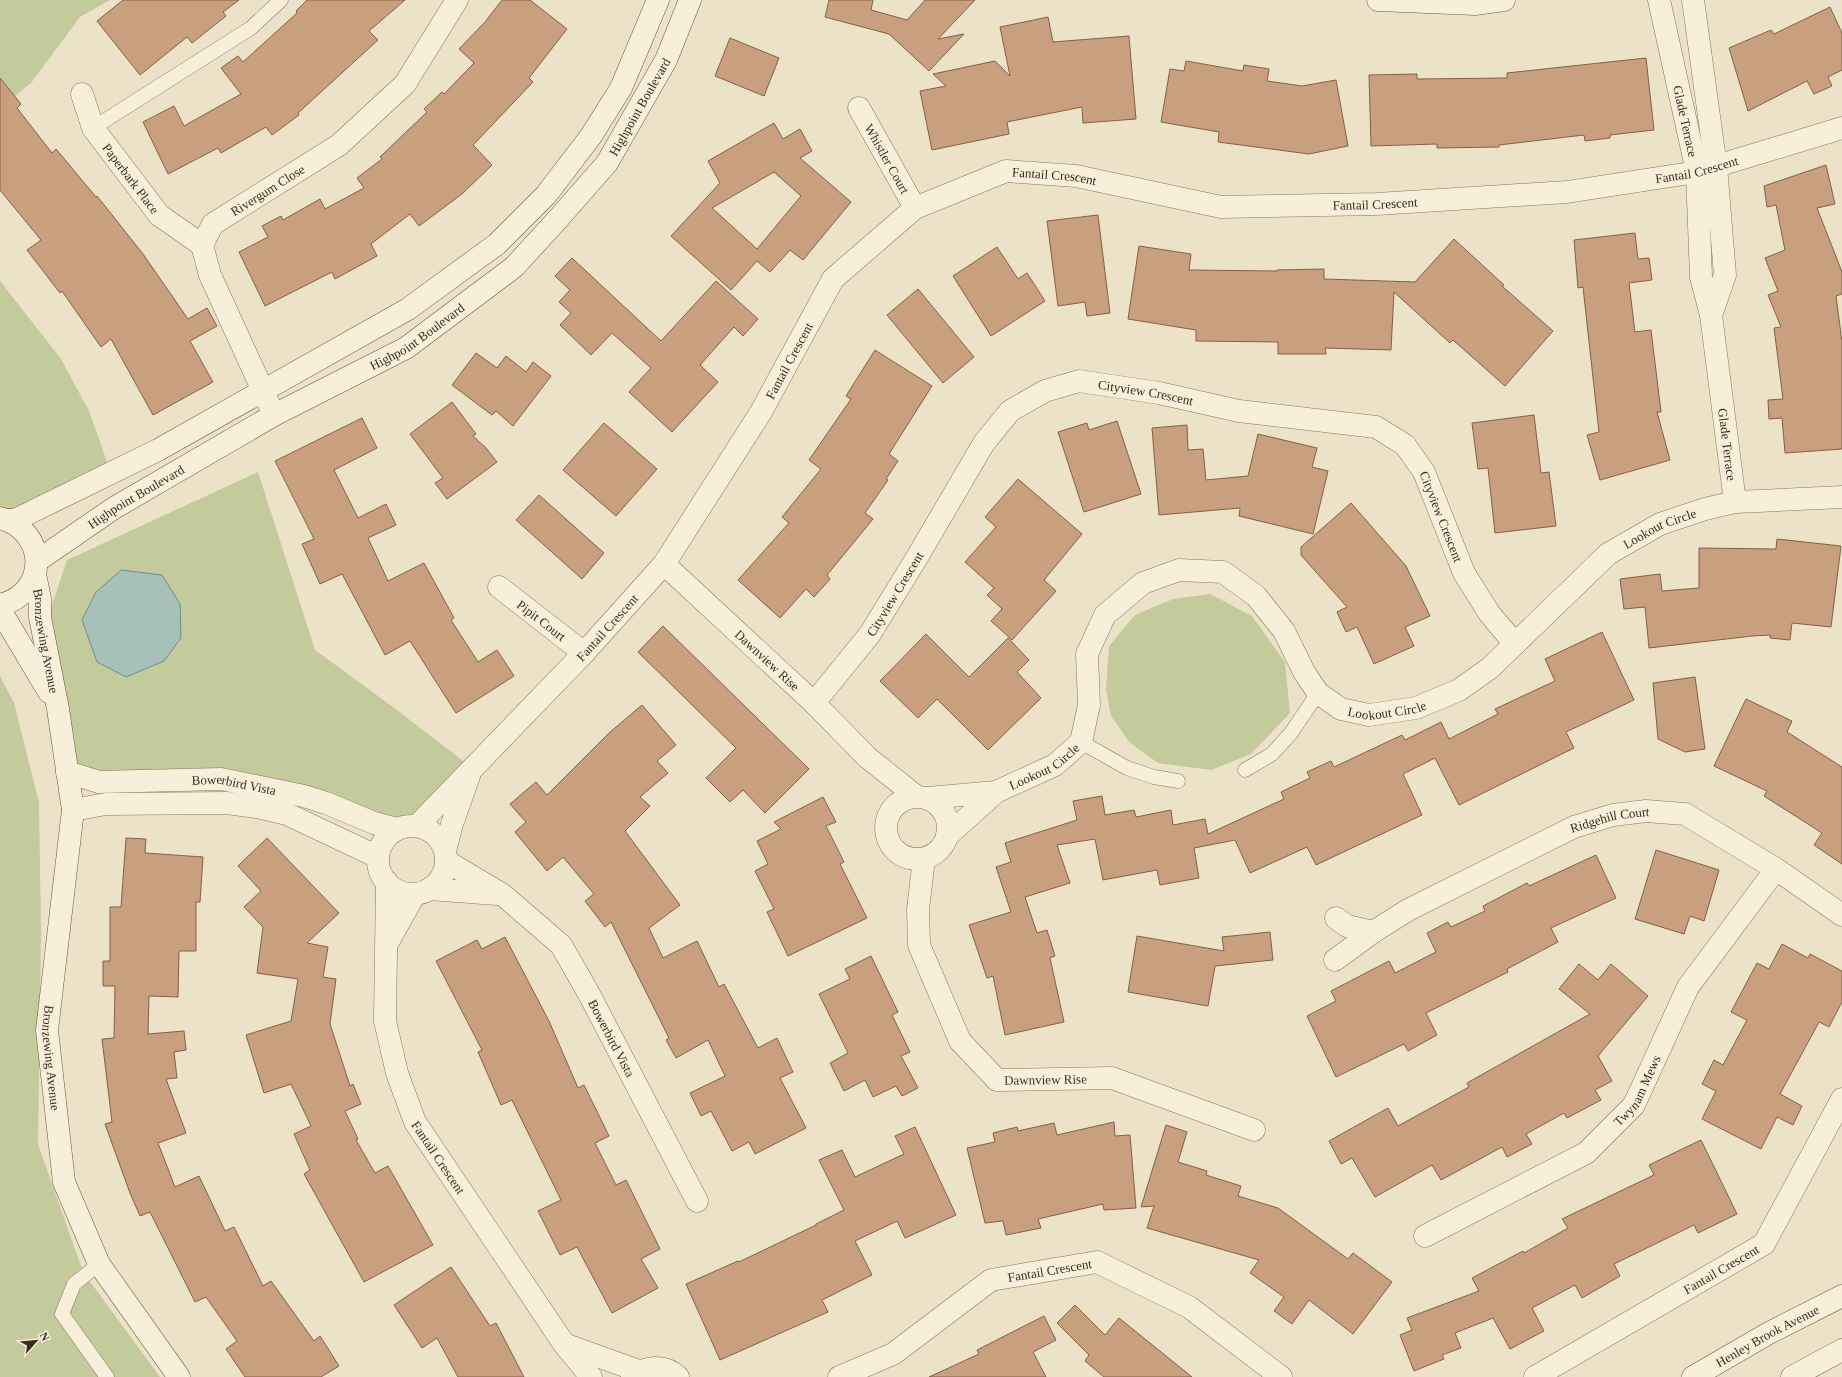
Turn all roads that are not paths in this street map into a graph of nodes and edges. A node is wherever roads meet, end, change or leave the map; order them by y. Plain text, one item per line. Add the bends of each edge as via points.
1 (281, 0) edge
2 (457, 0) edge
3 (658, 0) edge
4 (690, 0) edge
5 (1378, 0) edge
6 (1504, 0) edge
7 (1660, 0) edge
8 (1693, 0) edge
9 (82, 94) dead end
10 (859, 108) dead end
11 (93, 128) junction
12 (1842, 128) edge
13 (1706, 170) junction
14 (915, 208) junction
15 (202, 246) junction
16 (264, 391) junction
17 (274, 415) junction
18 (1842, 497) edge
19 (1735, 502) junction
20 (4, 519) edge
21 (664, 564) junction
22 (36, 567) junction
23 (499, 587) dead end
24 (0, 605) edge
25 (0, 610) edge
26 (1515, 644) junction
27 (584, 653) junction
28 (1318, 693) junction
29 (814, 703) junction
30 (58, 709) junction
31 (1081, 742) junction
32 (868, 758) junction
33 (1245, 770) dead end
34 (67, 772) junction
35 (470, 773) junction
36 (1178, 780) dead end
37 (996, 792) junction
38 (922, 797) junction
39 (892, 807) junction
40 (73, 810) junction
41 (407, 827) junction
42 (947, 836) junction
43 (378, 856) junction
44 (445, 856) junction
45 (902, 856) junction
46 (924, 859) junction
47 (1776, 869) junction
48 (386, 882) junction
49 (422, 892) junction
50 (502, 895) junction
51 (918, 910) junction
52 (1842, 915) edge
53 (1336, 918) dead end
54 (1373, 932) junction
55 (386, 945) junction
56 (1335, 960) dead end
57 (1842, 1099) edge
58 (1254, 1130) dead end
59 (697, 1201) dead end
60 (1424, 1236) dead end
61 (99, 1264) junction
62 (1842, 1296) edge
63 (564, 1344) junction
64 (1842, 1350) edge
65 (635, 1374) edge
66 (107, 1377) edge
67 (179, 1377) edge
68 (591, 1377) edge
69 (678, 1377) edge
70 (839, 1377) edge
71 (1281, 1377) edge
72 (1535, 1377) edge
73 (1693, 1377) edge
74 (1792, 1377) edge

1 - 11 lane via 251,28
2 - 15 street, Rivergum Close via 406,84 339,146 213,224
3 - 16 street, Highpoint Boulevard via 621,88 591,136 546,195 497,244 408,309
4 - 17 street, Highpoint Boulevard via 666,60 607,163 514,267 406,348
5 - 6 street via 1475,4
7 - 13 street, Glade Terrace
8 - 13 street, Glade Terrace
9 - 11 street, Paperbark Place
10 - 14 street, Whistler Court
11 - 15 street, Paperbark Place via 160,215
12 - 13 street, Fantail Crescent
13 - 14 street, Fantail Crescent via 1567,192 1376,204 1221,207 1076,176 1006,171
13 - 19 street, Glade Terrace via 1701,277 1711,315
14 - 21 street, Fantail Crescent via 833,279 761,412
15 - 16 street via 210,275
16 - 17 street
16 - 20 street, Highpoint Boulevard via 158,450 15,520
17 - 22 street, Highpoint Boulevard via 114,508
18 - 19 street, Lookout Circle
19 - 26 street, Lookout Circle via 1660,524 1608,554
20 - 22 street, Bronzewing Avenue via 20,526 29,536 34,548
21 - 27 street, Fantail Crescent
21 - 29 street, Dawnview Rise
22 - 24 street via 30,586 10,602
22 - 30 street, Bronzewing Avenue via 40,617
23 - 27 street, Pipit Court
25 - 30 street, Bronzewing Avenue
26 - 28 street, Lookout Circle via 1490,668 1459,690 1416,708 1369,715 1341,709
26 - 29 street, Cityview Crescent via 1489,612 1464,573 1424,472 1405,445 1376,427 1239,412 1159,393 1079,381 1045,391 1010,411 984,443 870,634
27 - 35 street, Fantail Crescent
28 - 31 street, Lookout Circle via 1304,672 1284,631 1256,596 1223,572 1179,570 1143,583 1105,614 1087,654 1089,705
28 - 33 lane via 1291,733 1272,754
29 - 32 street, Dawnview Rise
30 - 34 street, Bronzewing Avenue
31 - 36 lane via 1127,768 1154,777
31 - 37 street, Lookout Circle via 1055,765
32 - 38 street, Dawnview Rise
32 - 39 street, Dawnview Rise
34 - 40 street, Bronzewing Avenue
34 - 41 street, Bowerbird Vista via 99,782 221,779 304,796 374,823
35 - 41 street, Fantail Crescent
35 - 44 street, Fantail Crescent via 452,824
37 - 38 street, Lookout Circle
37 - 42 street, Lookout Circle
38 - 39 street via 903,799
38 - 42 street via 938,804 945,813 948,824
39 - 45 street via 886,817 887,839 893,849
40 - 43 street, Bowerbird Vista via 106,804 227,804 257,808 287,814
40 - 61 street, Bronzewing Avenue via 47,1030 64,1182
41 - 43 street via 387,836
41 - 44 street via 426,829 434,834 441,842
42 - 46 street via 935,854
43 - 48 street via 378,866
44 - 49 street via 444,872 438,882
44 - 50 street, Bowerbird Vista
45 - 46 street
45 - 51 street, Dawnview Rise
46 - 51 street, Dawnview Rise
47 - 52 street, Ridgehill Court
47 - 54 street, Ridgehill Court via 1685,814 1646,811 1613,815 1574,827 1408,910
47 - 60 street, Twynam Mews via 1688,987 1634,1105 1586,1153
48 - 49 street via 405,893
48 - 55 street, Fantail Crescent
49 - 50 street
49 - 55 street, Fantail Crescent
50 - 59 street, Bowerbird Vista via 561,945
51 - 58 street, Dawnview Rise via 919,945 960,1041 997,1080 1112,1078
53 - 54 street via 1347,926
54 - 56 street, Ridgehill Court
55 - 63 street, Fantail Crescent via 385,1021 397,1073 415,1122
57 - 72 street, Fantail Crescent via 1764,1244
61 - 66 lane via 74,1284 62,1314
61 - 67 street, Bronzewing Avenue
62 - 73 street, Henley Brook Avenue via 1769,1333
63 - 65 street
63 - 68 street, Fantail Crescent
64 - 74 street
65 - 69 street via 650,1368 663,1368
70 - 71 street, Fantail Crescent via 893,1354 991,1280 1098,1262 1189,1307

